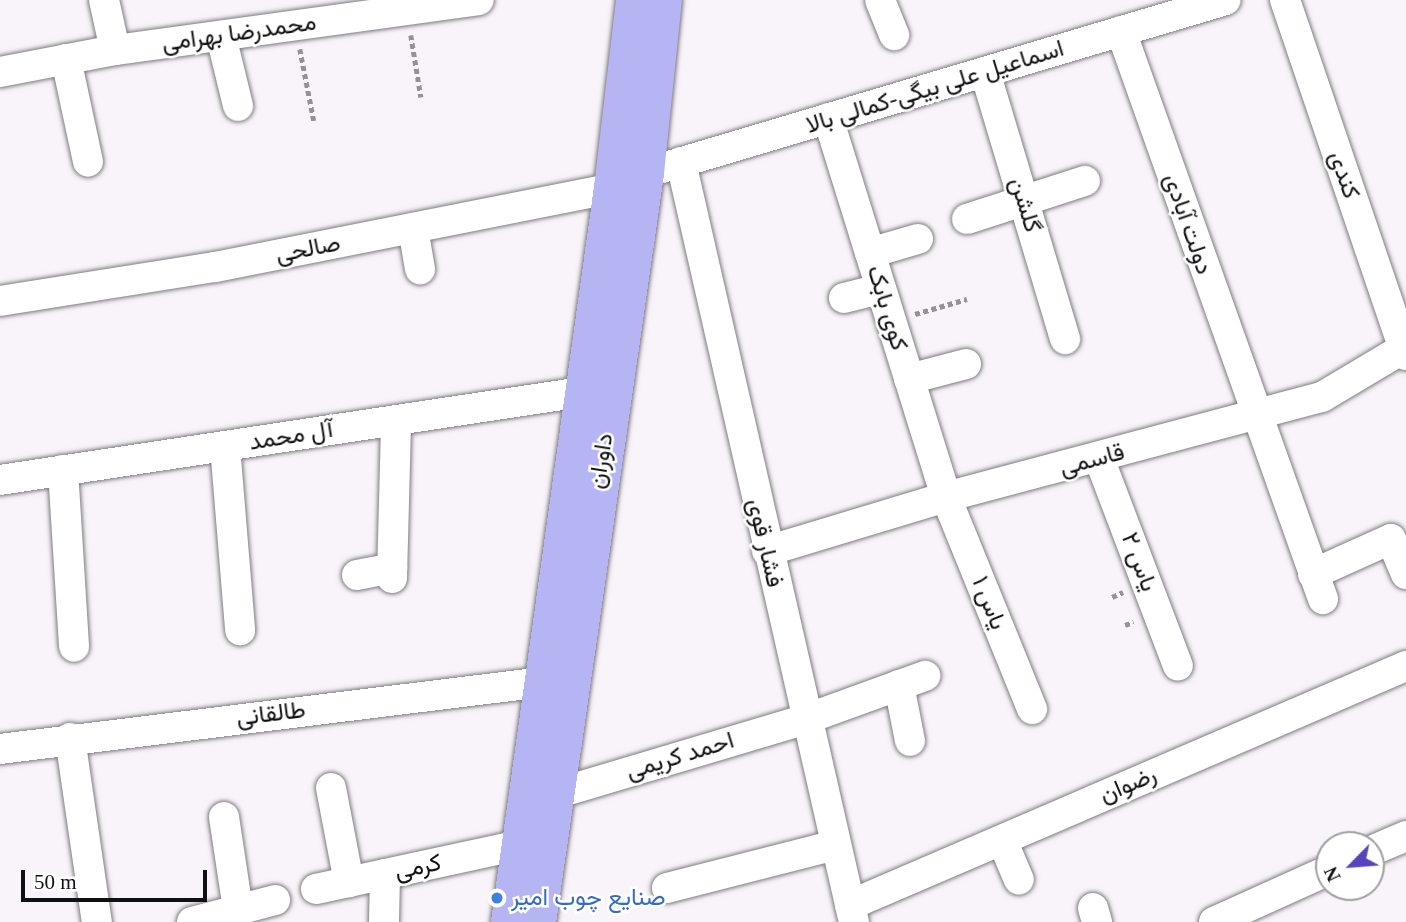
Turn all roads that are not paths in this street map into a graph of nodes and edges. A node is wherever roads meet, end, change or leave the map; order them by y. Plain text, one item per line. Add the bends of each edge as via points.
1 (104, 0) edge
2 (479, 0) edge
3 (635, 0) edge
4 (663, 0) edge
5 (880, 0) edge
6 (1226, 0) edge
7 (1285, 0) edge
8 (1121, 31) junction
9 (894, 35) dead end
10 (221, 36) junction
11 (115, 50) junction
12 (66, 60) junction
13 (0, 72) edge
14 (985, 72) junction
15 (238, 106) dead end
16 (828, 118) junction
17 (88, 162) dead end
18 (681, 162) junction
19 (629, 180) junction
20 (1085, 181) dead end
21 (1024, 201) junction
22 (967, 219) dead end
23 (413, 228) junction
24 (918, 239) dead end
25 (870, 253) junction
26 (420, 269) dead end
27 (881, 289) junction
28 (844, 298) dead end
29 (0, 301) edge
30 (1065, 339) dead end
31 (1405, 350) edge
32 (966, 364) dead end
33 (909, 379) junction
34 (582, 392) junction
35 (1255, 416) junction
36 (396, 420) junction
37 (225, 446) junction
38 (1099, 458) junction
39 (64, 470) junction
40 (0, 480) edge
41 (946, 497) junction
42 (577, 532) junction
43 (767, 551) junction
44 (1406, 574) edge
45 (357, 575) dead end
46 (240, 630) dead end
47 (74, 647) dead end
48 (1178, 666) dead end
49 (1406, 666) edge
50 (543, 682) junction
51 (1031, 709) dead end
52 (806, 719) junction
53 (70, 738) junction
54 (910, 741) dead end
55 (0, 749) edge
56 (331, 788) dead end
57 (555, 794) junction
58 (224, 817) dead end
59 (1406, 836) edge
60 (1002, 840) junction
61 (520, 845) junction
62 (836, 845) junction
63 (1385, 845) edge
64 (385, 874) junction
65 (1315, 876) edge
66 (1019, 880) dead end
67 (349, 882) junction
68 (667, 888) dead end
69 (316, 889) dead end
70 (275, 900) dead end
71 (237, 910) junction
72 (852, 914) edge
73 (97, 922) edge
74 (191, 922) edge
75 (384, 922) edge
76 (510, 922) edge
77 (537, 922) edge
78 (1214, 922) edge

1 - 11 street
2 - 10 street, محمدرضا بهرامی
3 - 19 main road, داوران
4 - 19 main road, داوران
5 - 9 street
6 - 8 street, اسماعیل علی بیگی-کمالی بالا
7 - 31 street, کندی
8 - 14 street, اسماعیل علی بیگی-کمالی بالا
8 - 35 street, دولت آبادی
10 - 11 street, محمدرضا بهرامی
10 - 15 street
11 - 12 street, محمدرضا بهرامی
12 - 13 street, محمدرضا بهرامی
12 - 17 street
14 - 16 street, اسماعیل علی بیگی-کمالی بالا
14 - 21 street, گلشن
16 - 18 street, اسماعیل علی بیگی-کمالی بالا
16 - 25 street, کوی بابک
18 - 19 street, اسماعیل علی بیگی-کمالی بالا
18 - 43 street, فشار قوی
19 - 23 street, صالحی
19 - 34 main road, داوران
19 - 42 main road, داوران
20 - 21 street
21 - 22 street
21 - 30 street, گلشن
23 - 26 street
23 - 29 street, صالحی via 215,267
24 - 25 street
25 - 27 street, کوی بابک
27 - 28 street
27 - 33 street, کوی بابک
31 - 35 street, قاسمی via 1322,397
32 - 33 street
33 - 41 street, کوی بابک
34 - 36 street, آل محمد
34 - 42 main road, داوران
35 - 38 street, قاسمی
35 - 44 street, دولت آبادی via 1318,587 1391,539
36 - 37 street, آل محمد
36 - 45 street via 392,573
37 - 39 street, آل محمد
37 - 46 street
38 - 41 street, قاسمی
38 - 48 street, یاس ۲
39 - 40 street, آل محمد
39 - 47 street
41 - 43 street, قاسمی
41 - 51 street, یاس ۱
42 - 50 main road, داوران
42 - 57 main road, داوران
43 - 52 street, فشار قوی
49 - 60 street, رضوان
50 - 53 street, طالقانی
50 - 61 main road, داوران
52 - 54 street, احمد کریمی via 912,680
52 - 57 street, احمد کریمی
52 - 62 street, فشار قوی
53 - 55 street, طالقانی
53 - 73 street
56 - 67 street
57 - 77 main road, داوران
58 - 71 street
59 - 63 street
60 - 66 street
60 - 72 street, رضوان
61 - 64 street, کرمی
61 - 76 main road, داوران
62 - 68 street
62 - 72 street, فشار قوی
64 - 67 street, کرمی
64 - 75 street
65 - 78 street
67 - 69 street, کرمی
70 - 71 street
71 - 74 street

